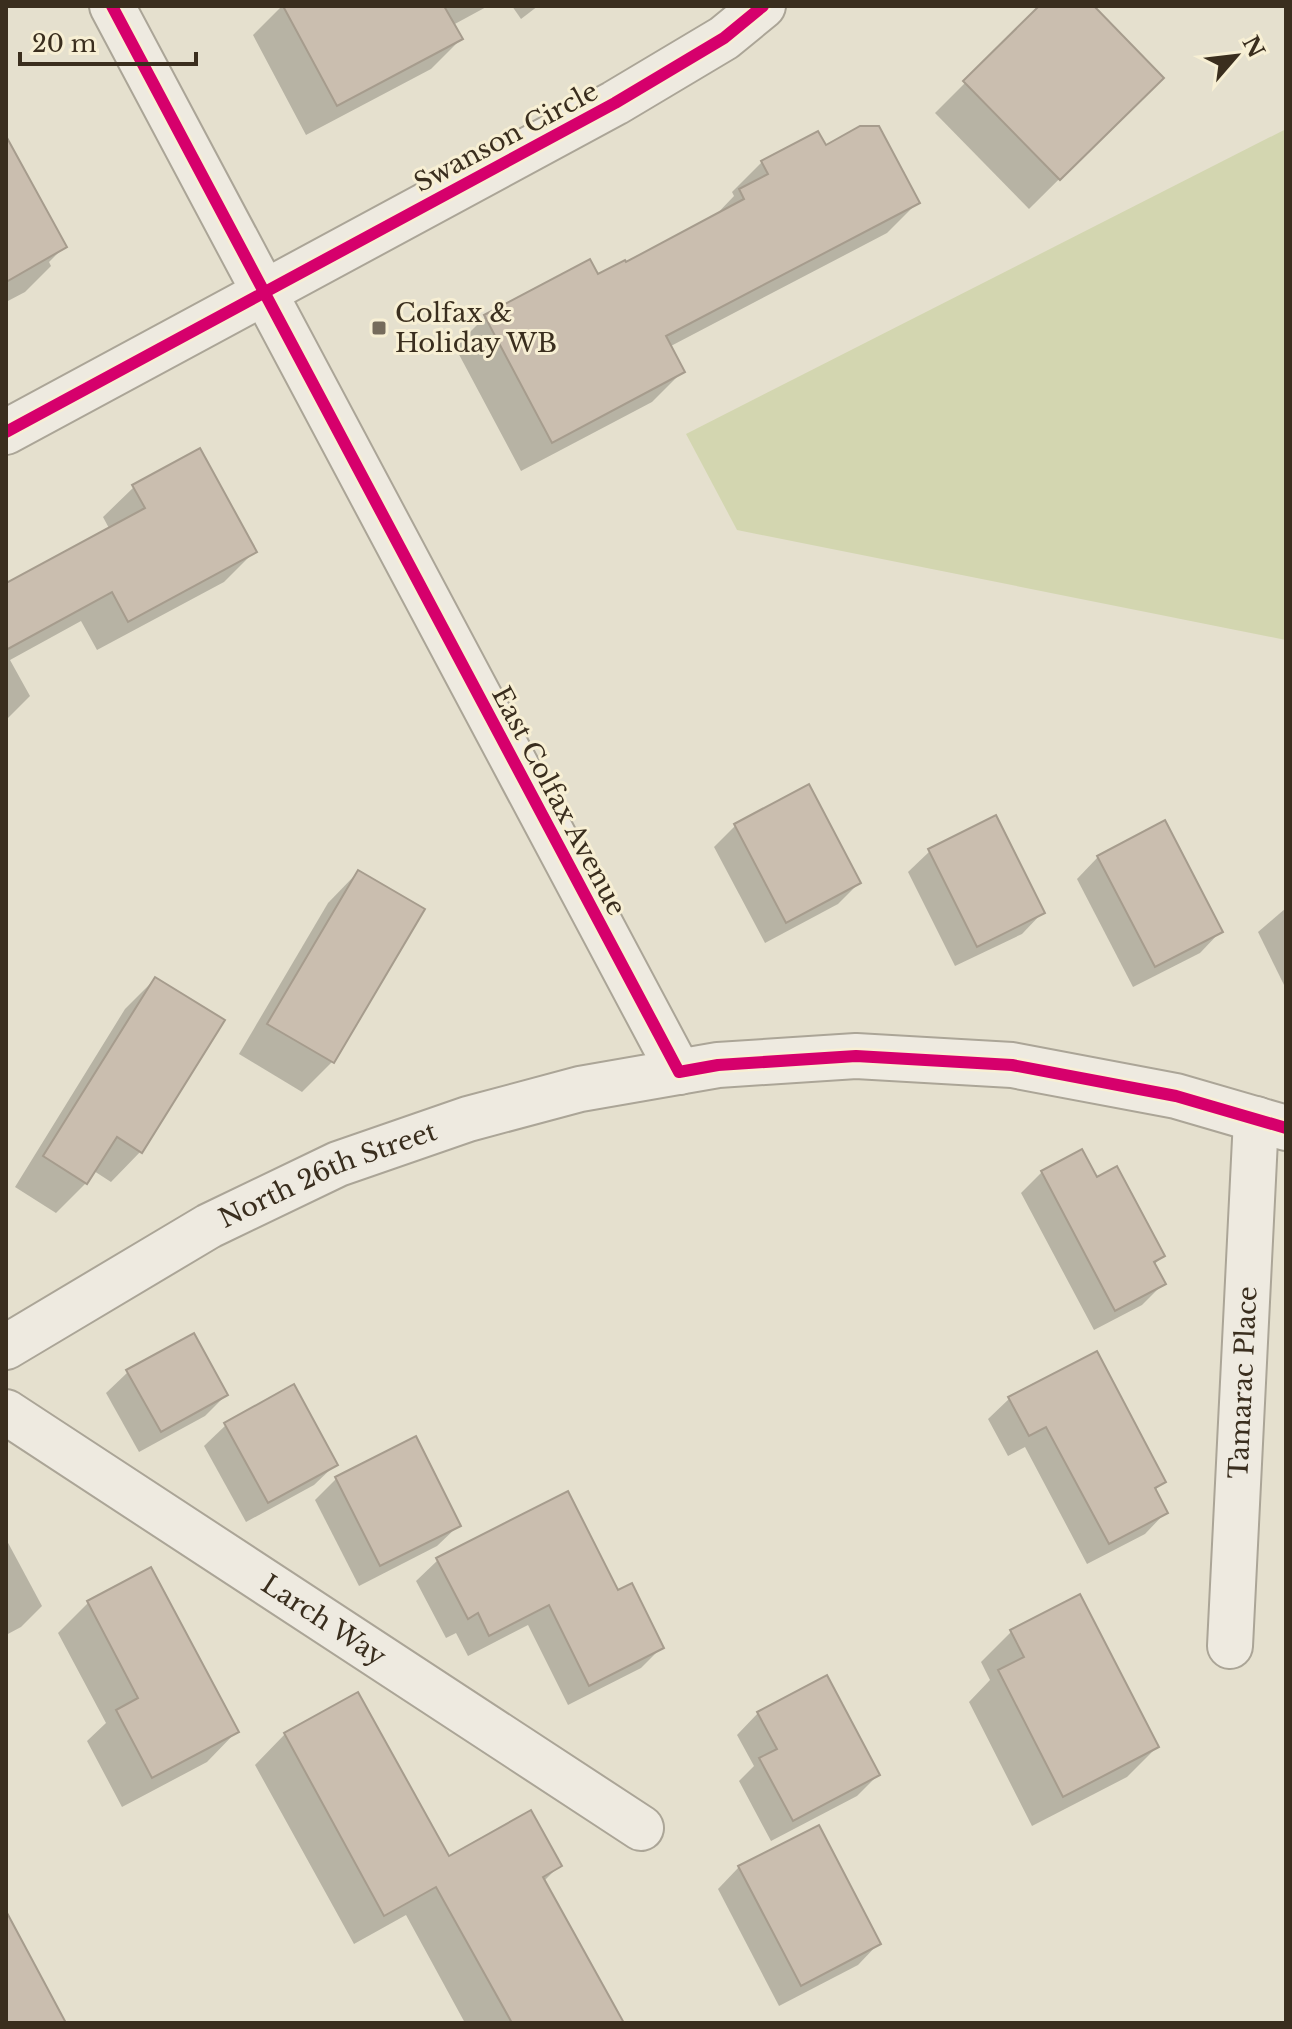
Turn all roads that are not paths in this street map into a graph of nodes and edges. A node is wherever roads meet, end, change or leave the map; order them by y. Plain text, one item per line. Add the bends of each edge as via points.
1 (112, 6) edge
2 (763, 6) edge
3 (262, 293) junction
4 (6, 432) edge
5 (679, 1072) junction
6 (1271, 1124) edge
7 (6, 1347) edge
8 (6, 1412) edge
9 (1230, 1646) dead end
10 (641, 1828) dead end

1 - 3 street, East Colfax Avenue
2 - 3 street, Swanson Circle via 724,38 615,103
3 - 4 street, Swanson Circle
3 - 5 street, East Colfax Avenue
5 - 6 street via 856,1056 1012,1065 1176,1096
5 - 7 street, North 26th Street via 580,1089 468,1119 338,1164 209,1226
6 - 9 street, Tamarac Place
8 - 10 street, Larch Way

